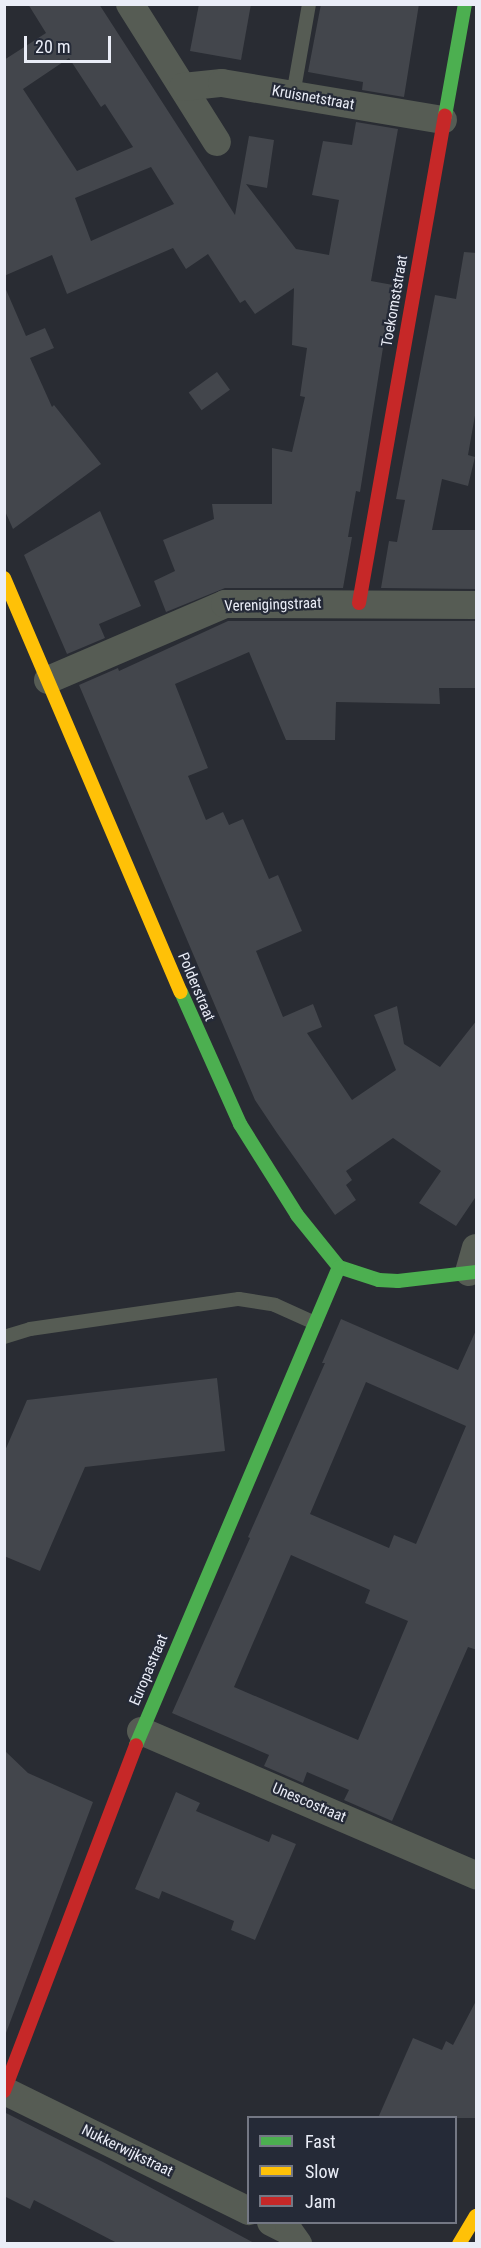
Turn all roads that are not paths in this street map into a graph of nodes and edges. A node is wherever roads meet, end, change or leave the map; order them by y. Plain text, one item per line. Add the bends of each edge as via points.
1 (130, 4) edge
2 (309, 4) edge
3 (465, 4) edge
4 (183, 87) junction
5 (292, 95) junction
6 (443, 120) junction
7 (217, 141) dead end
8 (4, 578) edge
9 (359, 603) junction
10 (477, 605) edge
11 (48, 680) junction
12 (474, 1264) edge
13 (339, 1267) junction
14 (315, 1323) junction
15 (4, 1337) edge
16 (141, 1731) junction
17 (477, 1875) edge
18 (5, 2091) edge
19 (247, 2210) edge
20 (477, 2216) edge
21 (273, 2224) edge
22 (298, 2244) edge
23 (459, 2244) edge

1 - 4 street
2 - 5 lane
3 - 6 street, Toekomststraat
4 - 5 street, Kruisnetstraat via 222,83
4 - 7 street
5 - 6 street, Kruisnetstraat
6 - 9 street, Toekomststraat
8 - 11 street, Polderstraat
9 - 10 street, Verenigingstraat
9 - 11 street, Verenigingstraat via 225,604
11 - 13 street, Polderstraat via 213,1070 240,1124 297,1215
12 - 13 street via 398,1281 379,1280
13 - 14 street, Europastraat
14 - 15 lane via 274,1305 239,1299 30,1329
14 - 16 street, Europastraat
16 - 17 street, Unescostraat
16 - 18 street, Europastraat
18 - 19 street, Nukkerwijkstraat
20 - 23 street
21 - 22 street via 289,2231

